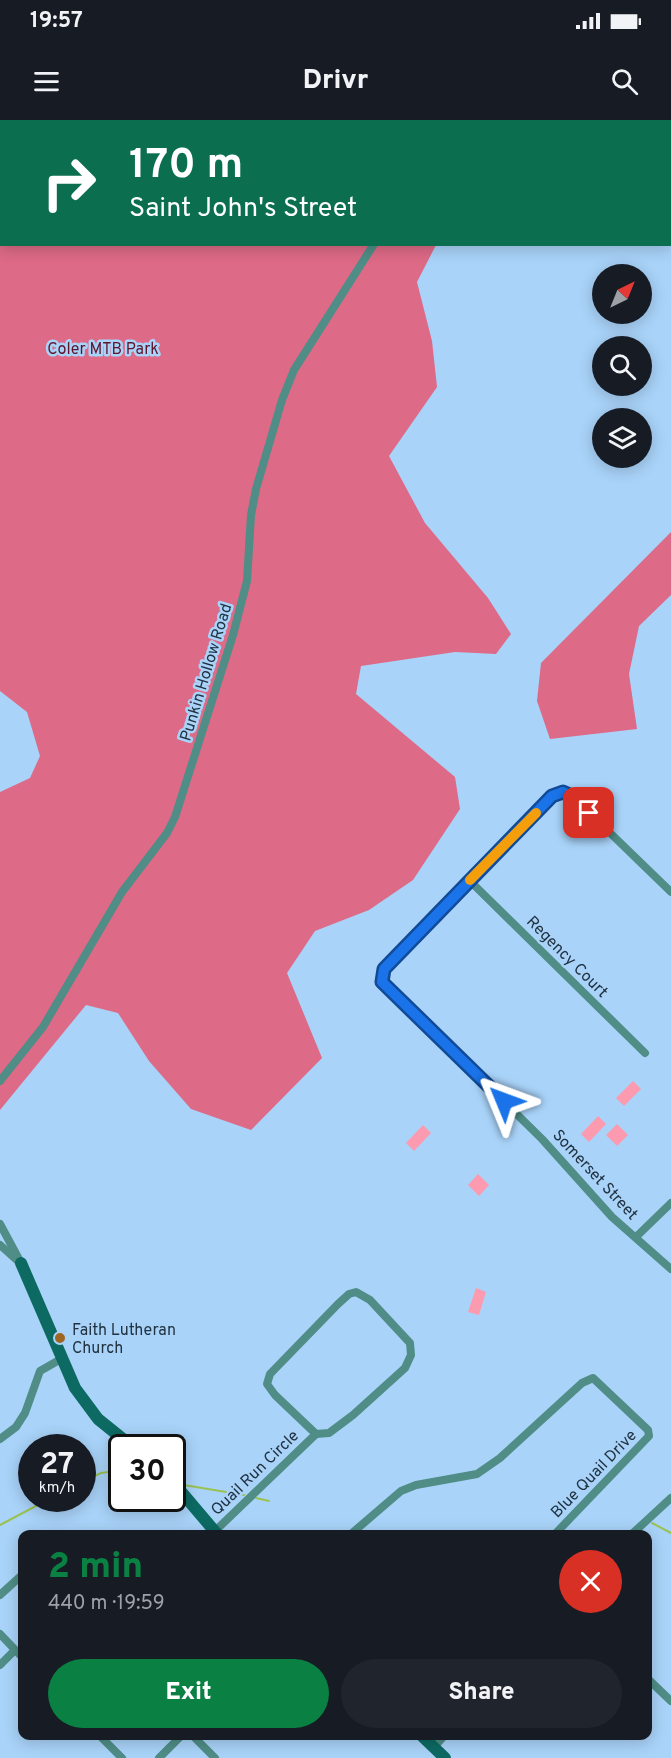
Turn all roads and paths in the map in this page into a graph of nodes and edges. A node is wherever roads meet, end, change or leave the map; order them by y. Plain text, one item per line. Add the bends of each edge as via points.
1 (373, 246) edge
2 (470, 880) junction
3 (671, 892) edge
4 (645, 1053) dead end
5 (0, 1081) edge
6 (671, 1203) edge
7 (0, 1224) edge
8 (636, 1237) junction
9 (0, 1245) edge
10 (21, 1263) junction
11 (671, 1269) edge
12 (61, 1359) junction
13 (117, 1434) edge
14 (316, 1434) junction
15 (0, 1439) edge
16 (186, 1498) edge
17 (671, 1498) edge
18 (213, 1530) edge
19 (219, 1530) edge
20 (357, 1530) edge
21 (559, 1530) edge
22 (636, 1530) edge
23 (18, 1579) edge
24 (0, 1595) edge
25 (0, 1634) edge
26 (15, 1650) junction
27 (18, 1653) edge
28 (0, 1665) edge
29 (652, 1683) edge
30 (671, 1701) edge
31 (104, 1740) edge
32 (177, 1740) edge
33 (197, 1740) edge
34 (426, 1740) edge
35 (440, 1740) edge
36 (434, 1747) junction
37 (122, 1758) edge
38 (159, 1758) edge
39 (215, 1758) edge
40 (445, 1758) edge

1 - 5 street, Punkin Hollow Road via 294,370 282,400 256,489 247,581 175,817 122,892 43,1027
2 - 3 street via 552,796 563,792 572,796
2 - 4 street, Regency Court
2 - 8 street, Somerset Street via 384,969 382,982
6 - 8 street
7 - 10 street
8 - 11 street, Somerset Street
9 - 10 street
10 - 12 street
12 - 13 street via 86,1406
12 - 15 street via 40,1371 25,1413 16,1427
14 - 14 street, Quail Run Circle via 328,1433 353,1415 405,1368 411,1355 410,1343 370,1300 356,1292 330,1311 270,1374 267,1384
14 - 19 street, Quail Run Circle
16 - 18 street
17 - 22 street
20 - 21 street, Blue Quail Drive via 401,1491 477,1474 588,1378 593,1378 648,1430 649,1436
23 - 24 street
25 - 26 street
26 - 27 street
26 - 28 street
29 - 30 street
31 - 37 street
32 - 38 street
33 - 39 street
34 - 36 street
35 - 36 street
36 - 40 street

